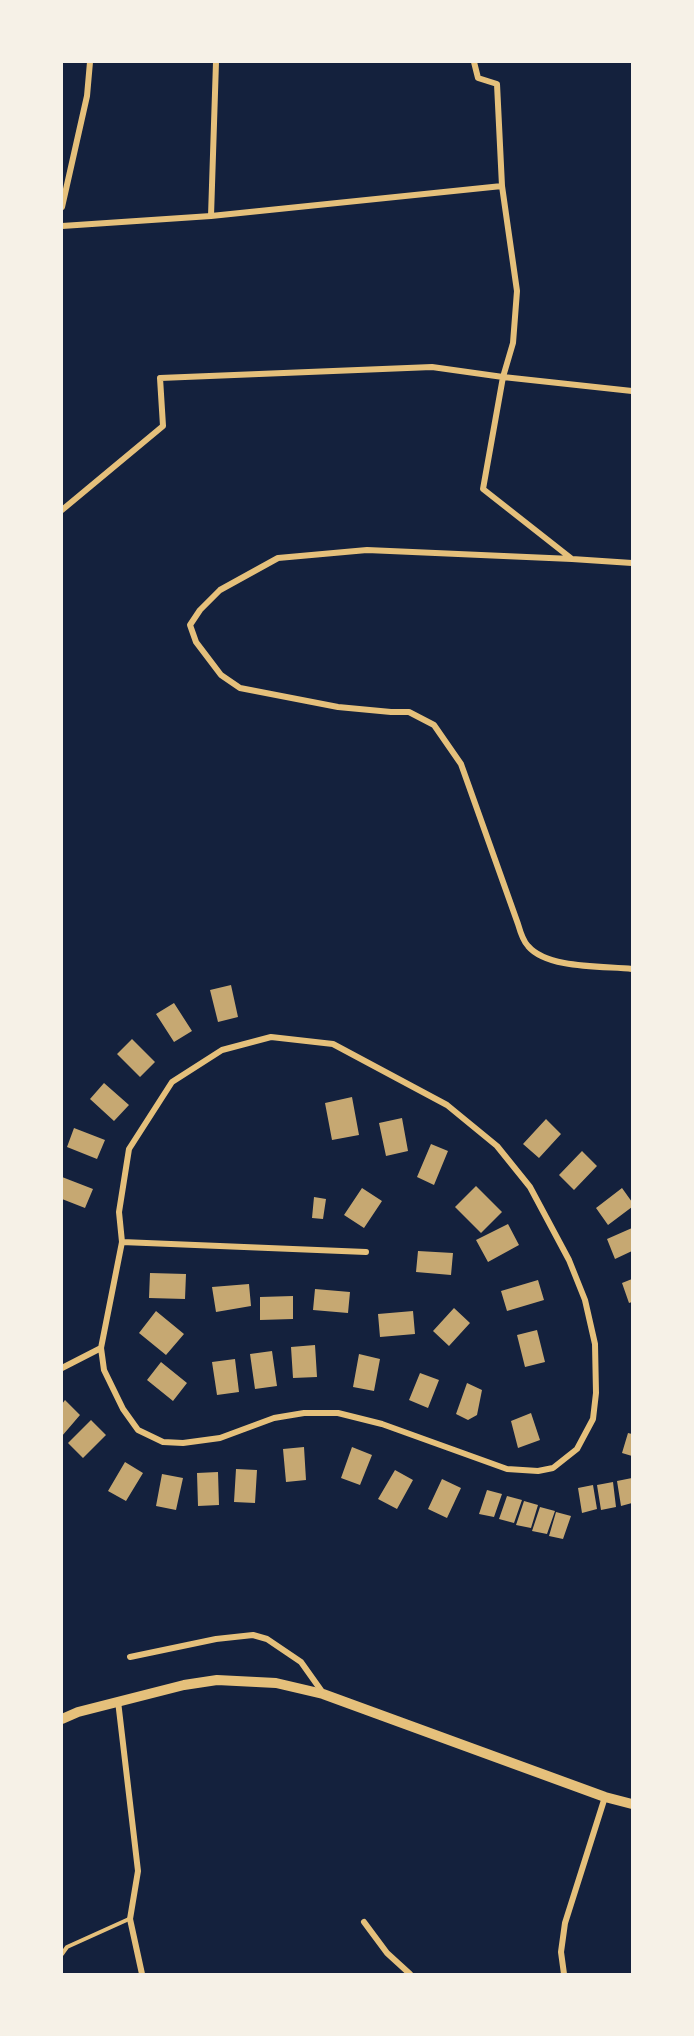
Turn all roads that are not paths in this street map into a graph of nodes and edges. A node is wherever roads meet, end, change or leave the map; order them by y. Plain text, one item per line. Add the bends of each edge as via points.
1 (90, 62) edge
2 (216, 62) edge
3 (474, 62) edge
4 (502, 186) junction
5 (62, 207) edge
6 (211, 216) junction
7 (62, 226) edge
8 (503, 377) junction
9 (633, 391) edge
10 (62, 510) edge
11 (572, 559) junction
12 (633, 563) edge
13 (633, 969) edge
14 (122, 1242) junction
15 (366, 1252) dead end
16 (101, 1348) junction
17 (62, 1368) edge
18 (130, 1656) dead end
19 (323, 1694) junction
20 (118, 1701) junction
21 (62, 1719) edge
22 (605, 1797) junction
23 (633, 1804) edge
24 (130, 1919) junction
25 (364, 1922) dead end
26 (62, 1954) edge
27 (142, 1974) edge
28 (410, 1974) edge
29 (564, 1974) edge

1 - 5 street via 87,96
2 - 6 street
3 - 4 street via 478,78 497,84
4 - 6 street
4 - 8 street via 517,291 513,343
6 - 7 street
8 - 9 street
8 - 10 street via 432,366 160,378 163,426
8 - 11 street via 483,489
11 - 12 street
11 - 13 street via 367,550 278,558 220,590 190,625 196,642 221,675 240,688 338,707 409,712 434,725 461,764 528,946 544,958 559,962
14 - 15 street
14 - 16 street
14 - 16 street via 119,1212 129,1149 172,1082 222,1050 271,1037 333,1044 447,1105 497,1146 530,1187 569,1260 585,1300 595,1344 593,1419 577,1449 553,1468 538,1471 496,1466 382,1424 338,1413 304,1413 274,1418 220,1438 163,1442 138,1430 123,1409 104,1370
16 - 17 street
18 - 19 street via 253,1635 267,1639 301,1662
19 - 20 main road via 276,1683 216,1680
19 - 22 main road
20 - 21 main road
20 - 24 street via 138,1871
22 - 23 main road
22 - 29 street via 565,1923 561,1952
24 - 26 lane via 67,1947
24 - 27 street
25 - 28 street via 387,1953

